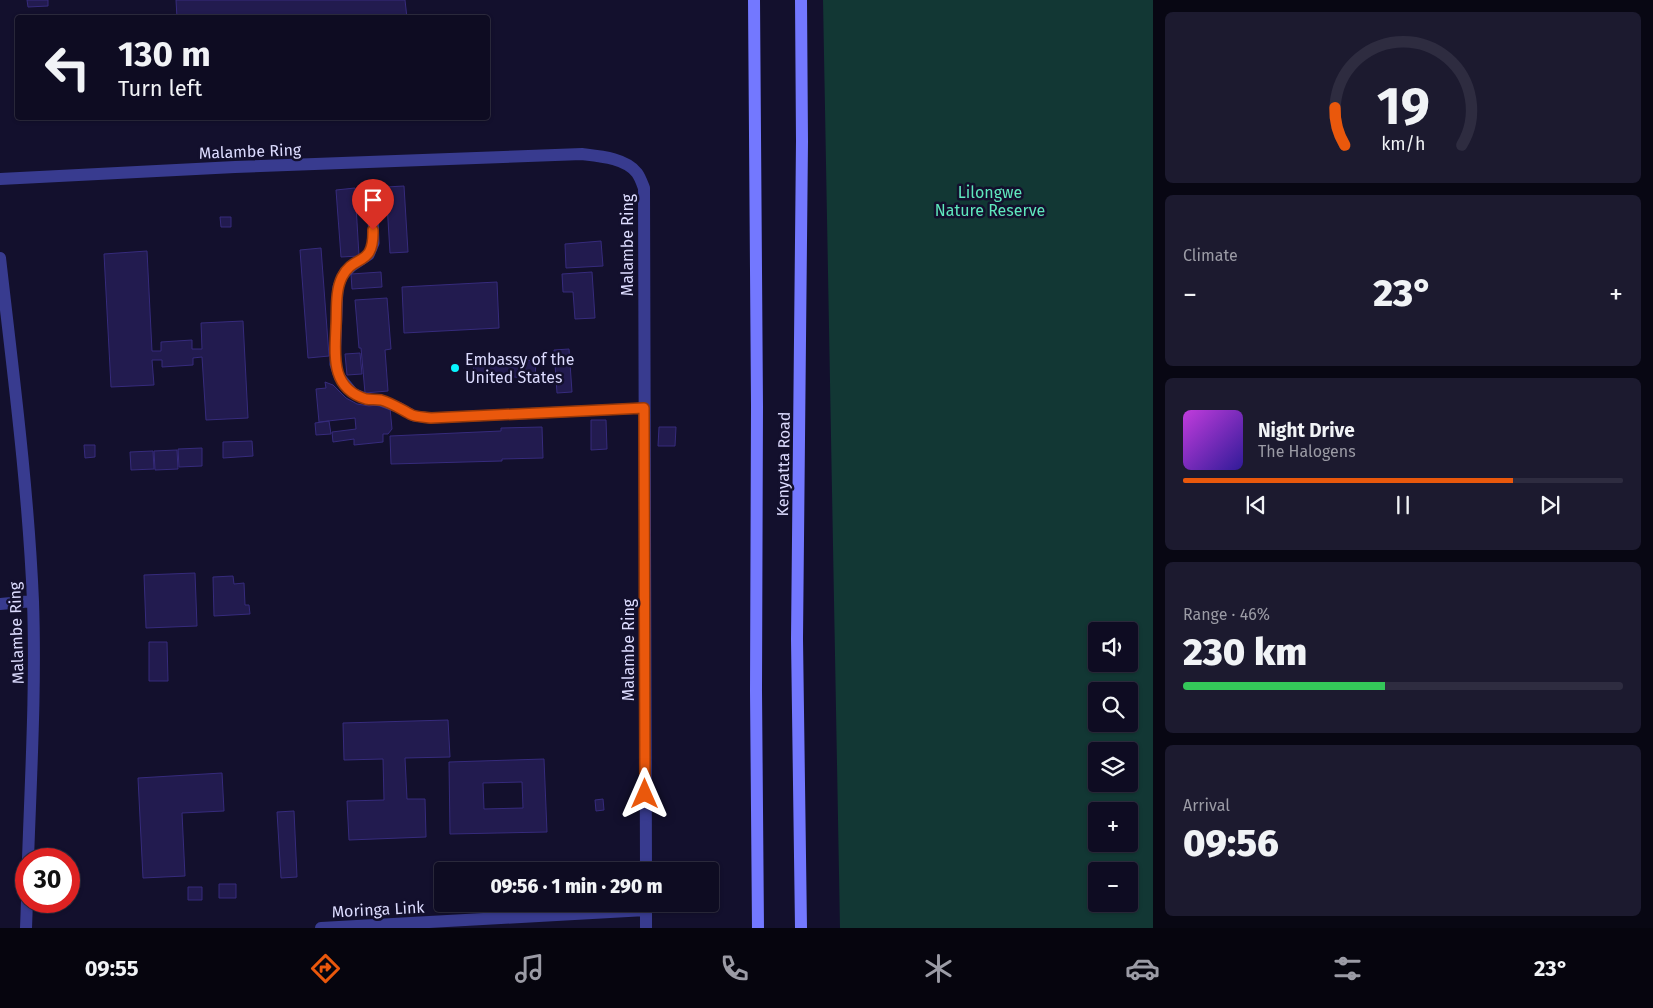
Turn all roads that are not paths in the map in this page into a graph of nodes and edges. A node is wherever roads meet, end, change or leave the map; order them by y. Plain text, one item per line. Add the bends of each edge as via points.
1 (754, 0) edge
2 (801, 0) edge
3 (0, 179) edge
4 (373, 217) dead end
5 (0, 258) edge
6 (644, 408) junction
7 (33, 601) junction
8 (0, 604) edge
9 (28, 848) edge
10 (646, 862) edge
11 (569, 912) edge
12 (646, 912) edge
13 (27, 913) edge
14 (26, 928) edge
15 (321, 928) edge
16 (646, 928) edge
17 (758, 928) edge
18 (801, 928) edge

1 - 17 main road, Kenyatta Road
2 - 18 main road, Kenyatta Road via 797,639
3 - 6 street, Malambe Ring via 582,154 622,162 637,172 644,188
4 - 6 lane via 374,243 369,255 350,267 338,287 335,364 339,376 353,393 366,399 381,400 414,416 431,418
5 - 7 street, Malambe Ring via 21,447
6 - 10 street, Malambe Ring
7 - 8 street
7 - 9 street, Malambe Ring via 34,687
11 - 15 street, Moringa Link
12 - 16 street
13 - 14 street

